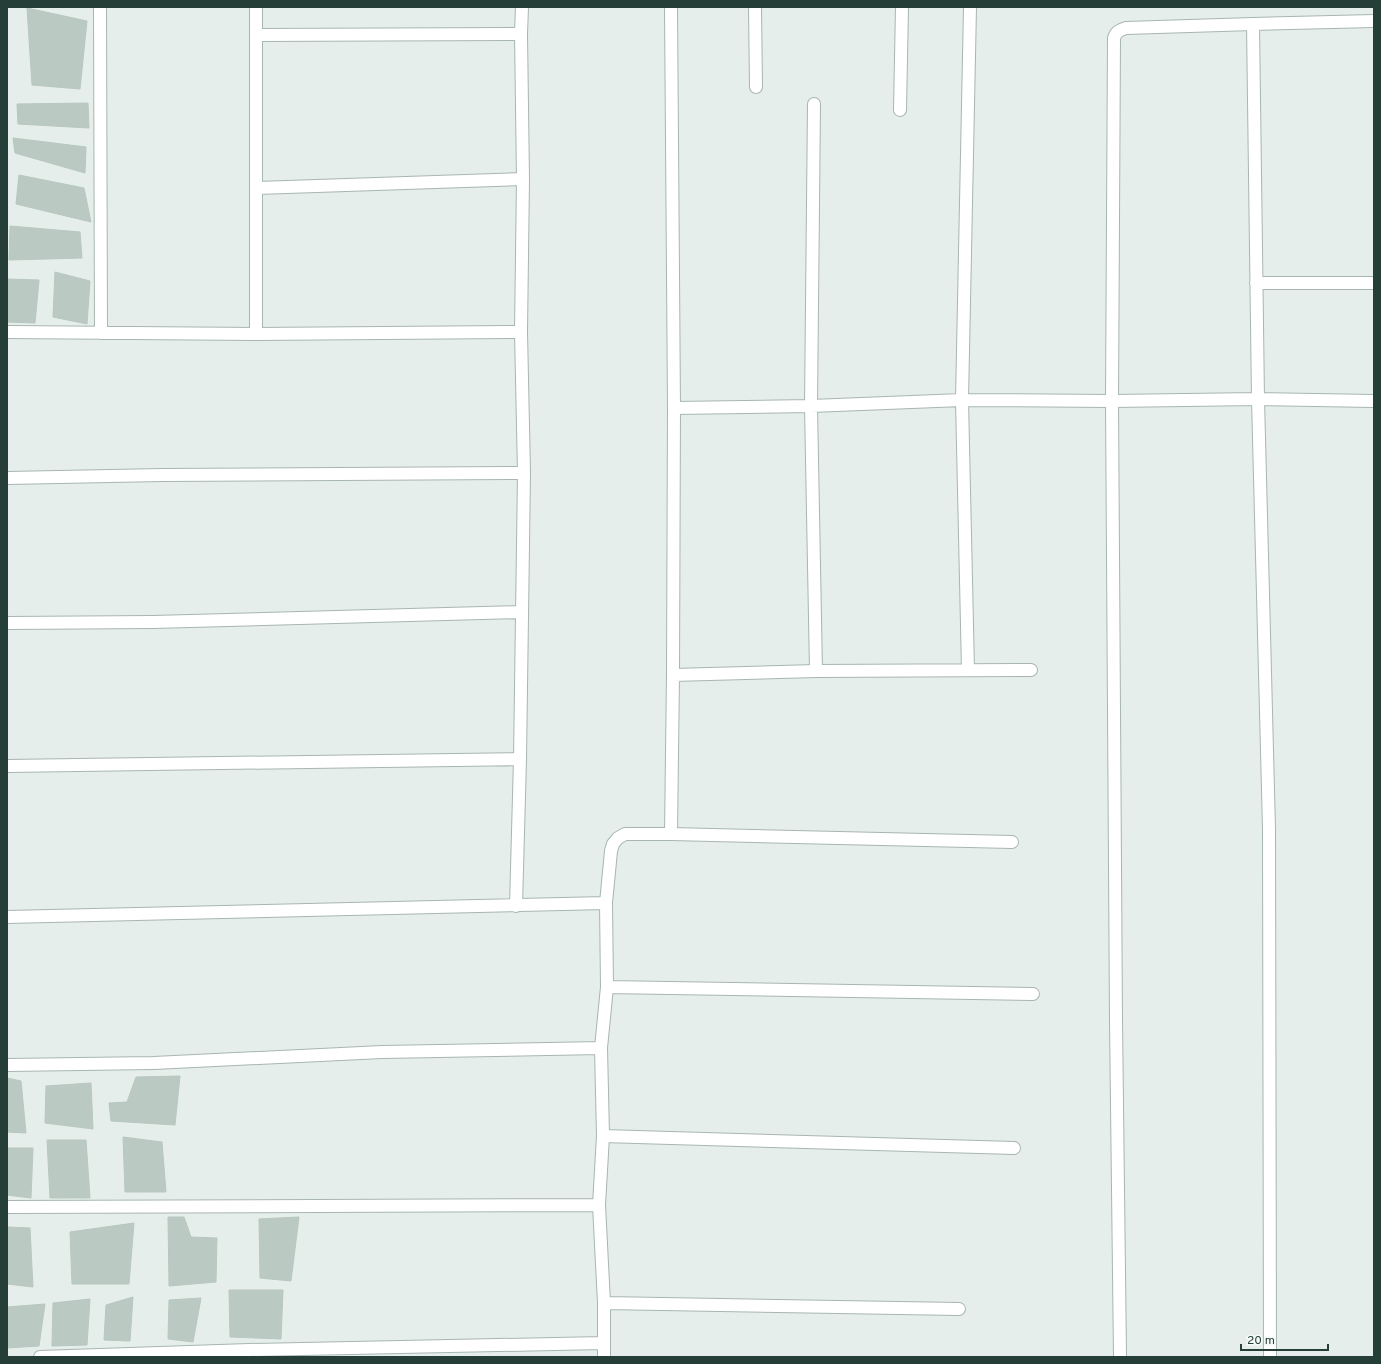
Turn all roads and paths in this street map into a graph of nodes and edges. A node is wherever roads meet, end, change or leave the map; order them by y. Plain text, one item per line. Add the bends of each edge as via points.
1 (100, 7) edge
2 (256, 7) edge
3 (522, 7) edge
4 (671, 7) edge
5 (756, 7) edge
6 (902, 7) edge
7 (970, 7) edge
8 (1374, 21) edge
9 (1253, 24) junction
10 (521, 34) junction
11 (256, 35) junction
12 (756, 87) dead end
13 (814, 104) dead end
14 (900, 110) dead end
15 (523, 179) junction
16 (257, 188) junction
17 (1256, 283) junction
18 (1374, 283) edge
19 (7, 332) edge
20 (521, 332) junction
21 (101, 333) junction
22 (256, 334) junction
23 (1258, 399) junction
24 (962, 400) junction
25 (1112, 401) junction
26 (1374, 401) edge
27 (811, 406) junction
28 (674, 408) junction
29 (524, 473) junction
30 (7, 478) edge
31 (522, 612) junction
32 (7, 623) edge
33 (968, 670) junction
34 (1031, 670) dead end
35 (816, 671) junction
36 (673, 675) junction
37 (520, 759) junction
38 (7, 766) edge
39 (671, 834) junction
40 (1012, 842) dead end
41 (606, 903) junction
42 (516, 906) junction
43 (7, 917) edge
44 (606, 987) junction
45 (1033, 994) dead end
46 (601, 1048) junction
47 (7, 1065) edge
48 (602, 1136) junction
49 (1014, 1148) dead end
50 (599, 1205) junction
51 (7, 1207) edge
52 (604, 1303) junction
53 (959, 1309) dead end
54 (603, 1343) junction
55 (40, 1357) edge
56 (604, 1357) edge
57 (1120, 1357) edge
58 (1270, 1357) edge

1 - 21 street
2 - 11 street
3 - 10 street
4 - 28 street
5 - 12 street
6 - 14 street
7 - 24 street
8 - 9 street
9 - 17 street
9 - 25 street via 1126,28 1119,30 1114,38
10 - 11 street
10 - 15 street
11 - 16 street
13 - 27 street
15 - 16 street
15 - 20 street
16 - 22 street
17 - 18 street
17 - 23 street
19 - 21 street
20 - 22 street
20 - 29 street
21 - 22 street
23 - 25 street
23 - 26 street
23 - 58 street via 1269,830
24 - 25 street
24 - 27 street
24 - 33 street
25 - 57 street
27 - 28 street
27 - 35 street
28 - 36 street
29 - 30 street
29 - 31 street
31 - 32 street via 153,622
31 - 37 street
33 - 34 street
33 - 35 street
35 - 36 street
36 - 39 street
37 - 38 street
37 - 42 street
39 - 40 street
39 - 41 street via 625,834 618,838 613,844
41 - 42 street
41 - 44 street
42 - 43 street
44 - 45 street
44 - 46 street
46 - 47 street via 382,1052 154,1063
46 - 48 street
48 - 49 street
48 - 50 street
50 - 51 street
50 - 52 street
52 - 53 street
52 - 54 street
54 - 55 street
54 - 56 street

